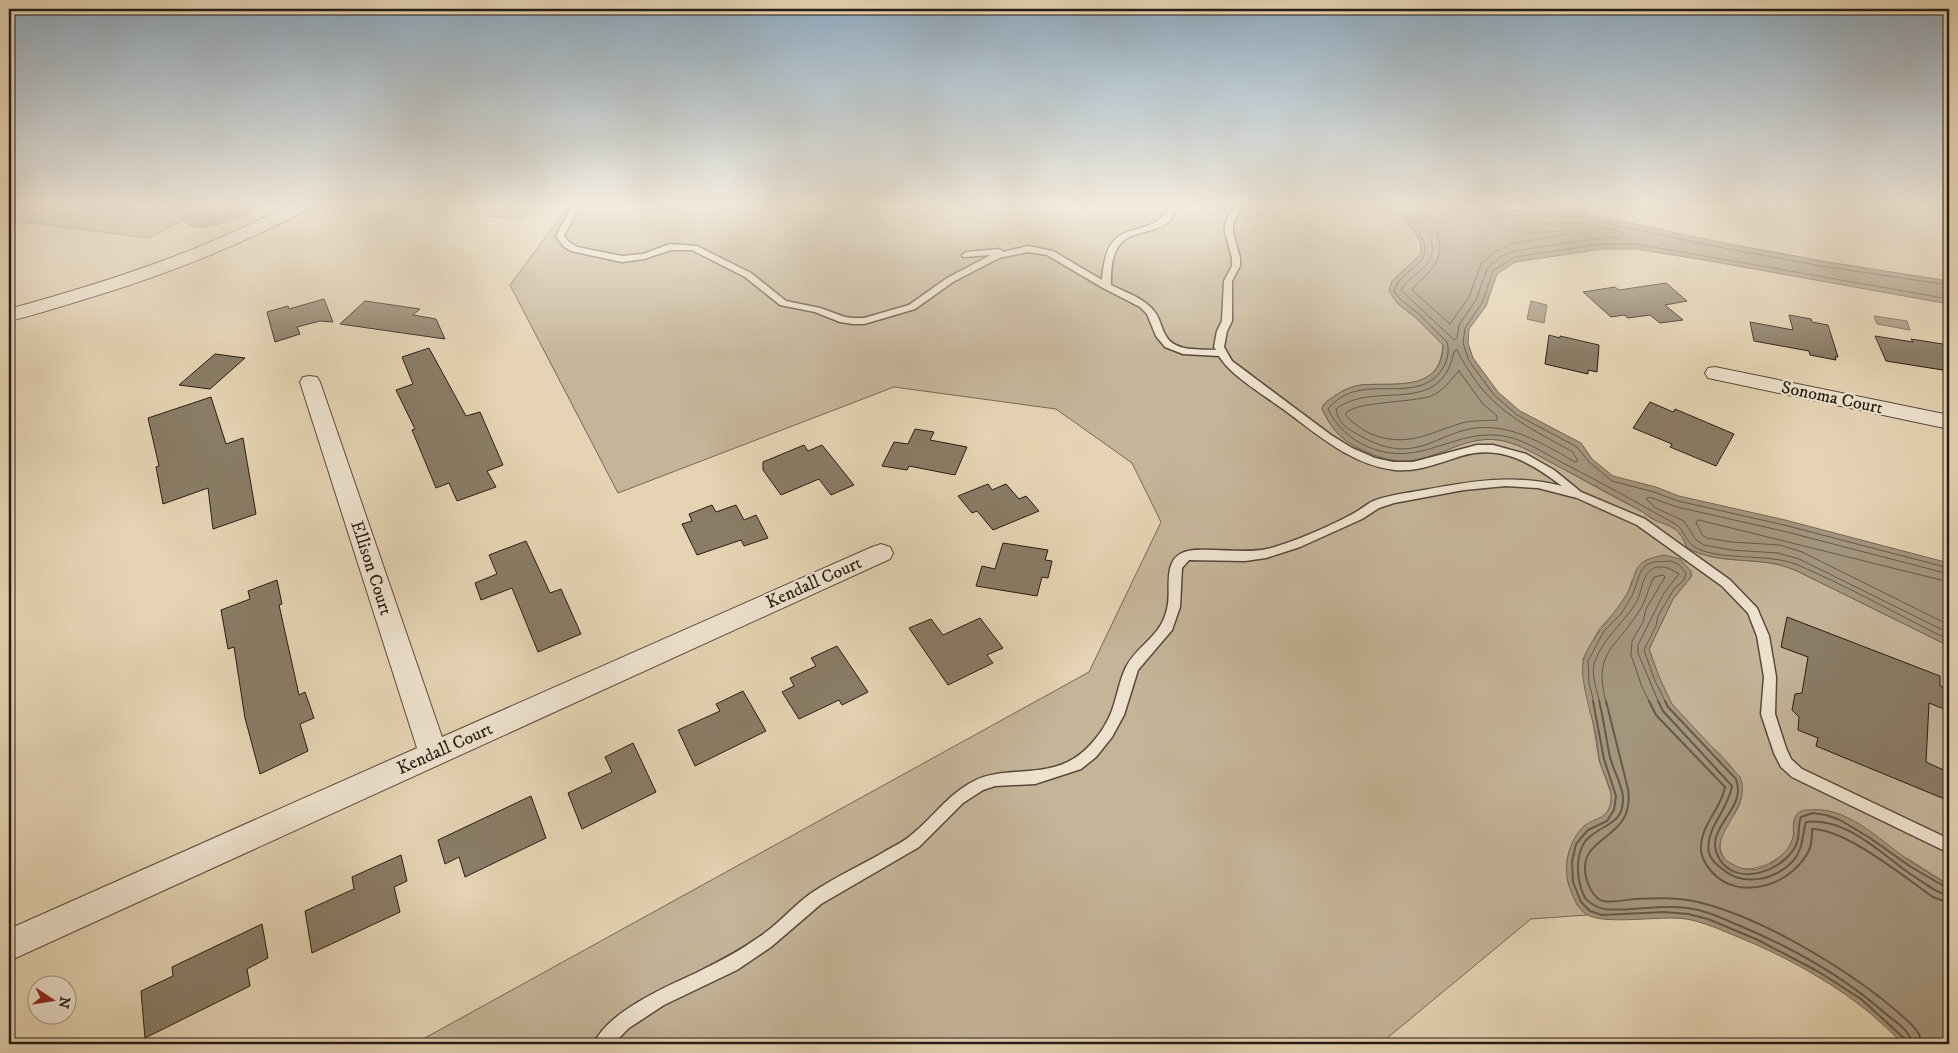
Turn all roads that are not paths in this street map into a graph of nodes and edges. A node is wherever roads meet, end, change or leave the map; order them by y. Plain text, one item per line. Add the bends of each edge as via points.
1 (198, 256) edge
2 (608, 256) edge
3 (643, 256) edge
4 (709, 256) edge
5 (996, 256) edge
6 (1055, 256) edge
7 (1110, 256) edge
8 (1234, 256) edge
9 (1106, 286) junction
10 (9, 315) edge
11 (1221, 352) junction
12 (1715, 373) dead end
13 (310, 382) dead end
14 (1949, 422) edge
15 (1580, 494) junction
16 (881, 553) dead end
17 (433, 754) junction
18 (1949, 846) edge
19 (9, 946) edge
20 (602, 1044) edge

1 - 10 street via 88,294
2 - 3 lane via 622,259
4 - 5 lane via 748,275 784,303 843,320 864,321 912,307 939,287
6 - 9 lane
7 - 9 lane
8 - 11 lane via 1236,266 1228,281 1228,315 1219,341
9 - 11 lane via 1143,305 1168,345 1183,351
11 - 15 lane via 1228,363 1336,443 1368,460 1418,467 1462,452 1491,447 1533,461
12 - 14 street, Sonoma Court
13 - 17 street, Ellison Court
15 - 18 lane via 1641,522 1726,583 1753,611 1763,636 1770,677 1768,714 1786,763 1797,773
15 - 20 lane via 1506,482 1464,486 1375,505 1338,526 1266,554 1245,558 1186,556 1176,567 1174,607 1166,630 1132,668 1117,715 1091,753 1076,765 1036,778 994,780 978,785 958,799 914,842 816,899 766,942 731,964 658,999 623,1022
16 - 17 street, Kendall Court
17 - 19 street, Kendall Court

